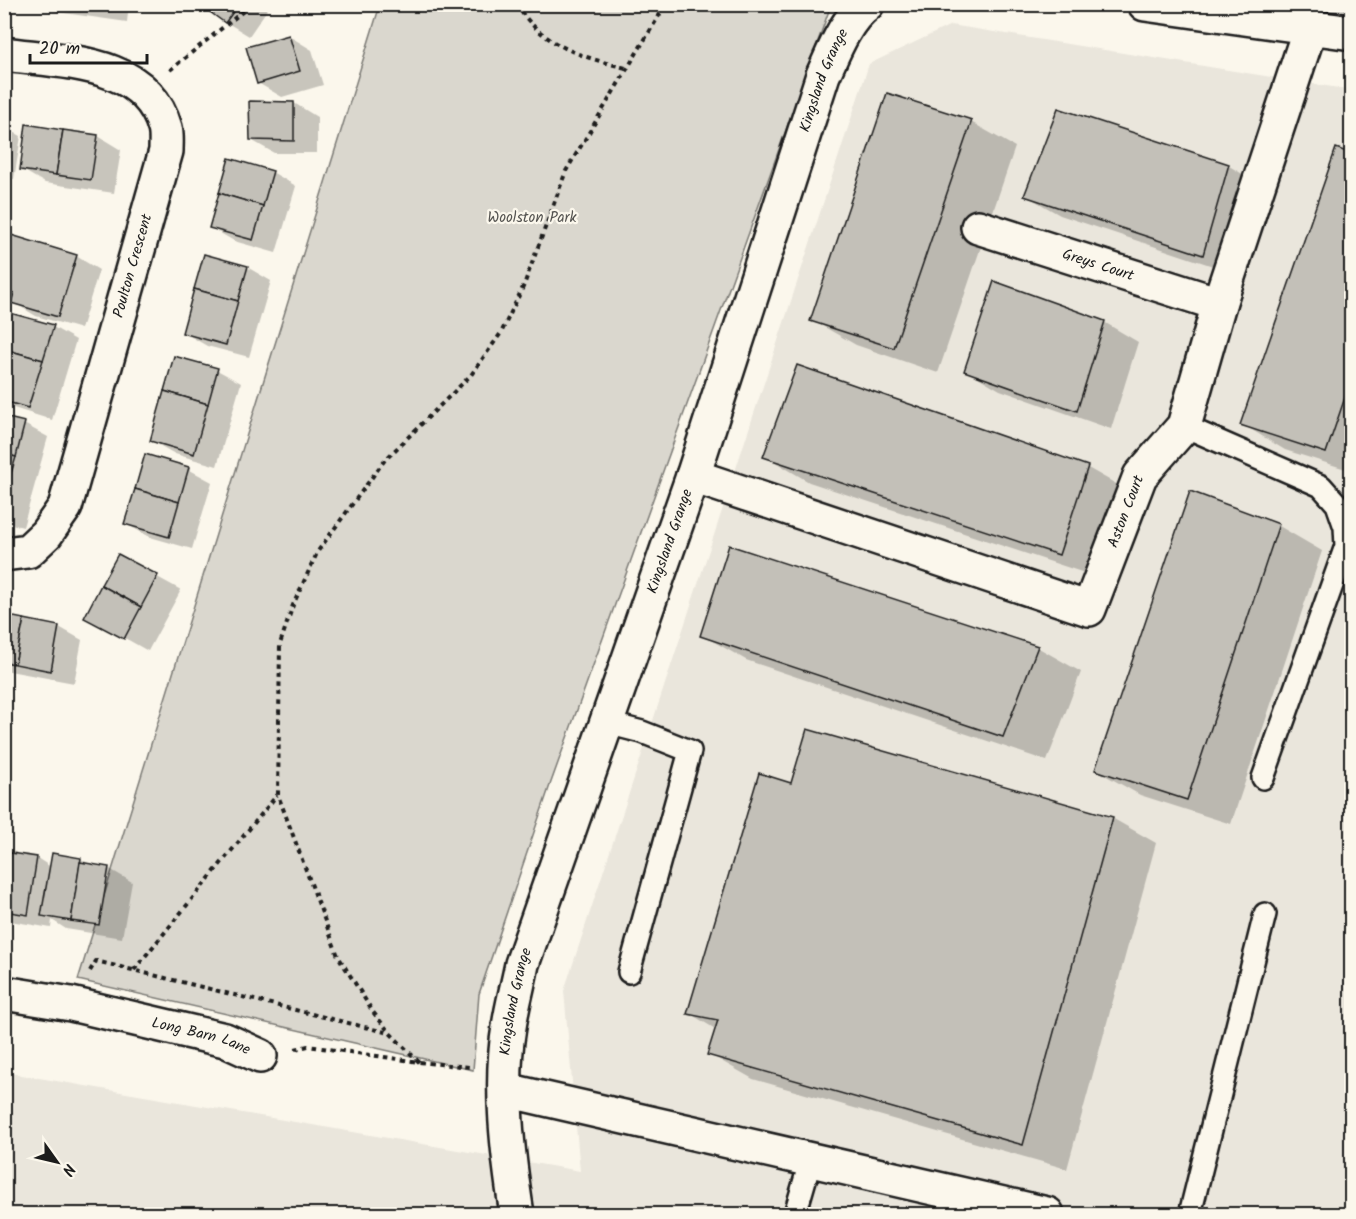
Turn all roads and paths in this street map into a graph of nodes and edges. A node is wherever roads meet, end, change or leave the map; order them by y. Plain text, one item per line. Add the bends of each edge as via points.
1 (252, 4) edge
2 (516, 4) edge
3 (666, 4) edge
4 (867, 4) edge
5 (1144, 4) edge
6 (1310, 28) junction
7 (1352, 33) edge
8 (4, 54) edge
9 (626, 68) junction
10 (143, 92) junction
11 (978, 227) dead end
12 (1220, 304) junction
13 (1184, 426) junction
14 (693, 476) junction
15 (4, 554) edge
16 (607, 723) junction
17 (1263, 778) dead end
18 (278, 795) junction
19 (1265, 914) dead end
20 (134, 970) junction
21 (629, 972) dead end
22 (4, 993) edge
23 (71, 1004) junction
24 (390, 1033) junction
25 (260, 1056) joint
26 (419, 1062) junction
27 (506, 1079) junction
28 (811, 1159) junction
29 (517, 1215) edge
30 (795, 1215) edge
31 (1047, 1215) edge
32 (1190, 1215) edge

1 - 10 path
2 - 9 path via 551,42
3 - 9 path
4 - 14 street, Kingsland Grange via 841,37 823,75
5 - 6 street
6 - 7 street
6 - 12 street, Aston Court
8 - 10 street, Poulton Crescent via 102,68 122,76
9 - 18 path via 566,171 524,285 501,333 471,375 384,460 318,551 280,644
10 - 15 street, Poulton Crescent via 165,129 166,151 65,507 28,551
11 - 12 street, Greys Court
12 - 13 street, Aston Court
13 - 14 street, Aston Court via 1140,476 1089,609
13 - 17 lane via 1321,486 1337,504 1345,527 1346,546
14 - 16 street, Kingsland Grange
16 - 21 lane via 690,751
16 - 27 street, Kingsland Grange via 522,964 508,1029
18 - 20 path
18 - 24 path via 338,956
19 - 32 lane
20 - 23 path via 96,961
20 - 24 path
22 - 23 street, Long Barn Lane
23 - 25 street, Long Barn Lane via 225,1040
24 - 26 path
25 - 26 path, Long Barn Lane via 308,1046
26 - 27 path, Long Barn Lane
27 - 28 street
27 - 29 street, Kingsland Grange
28 - 30 lane
28 - 31 street

